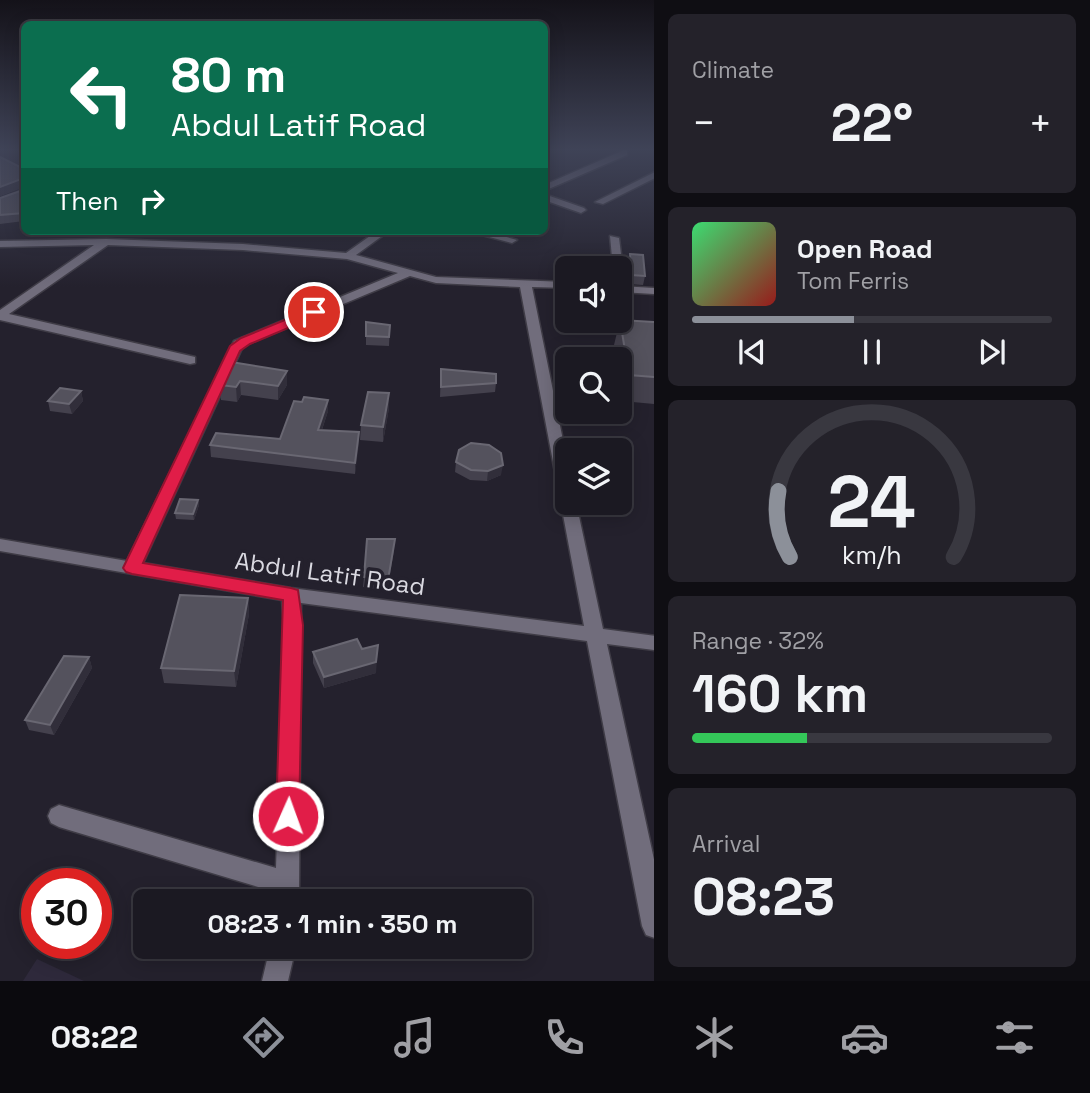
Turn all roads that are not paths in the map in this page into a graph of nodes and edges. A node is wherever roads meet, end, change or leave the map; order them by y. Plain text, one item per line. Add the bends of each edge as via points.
1 (612, 196) edge
2 (548, 199) edge
3 (600, 202) dead end
4 (581, 209) dead end
5 (189, 235) edge
6 (378, 235) edge
7 (498, 235) edge
8 (614, 238) dead end
9 (512, 240) dead end
10 (106, 242) junction
11 (0, 244) edge
12 (172, 244) junction
13 (348, 256) junction
14 (617, 256) edge
15 (406, 274) junction
16 (525, 282) junction
17 (555, 284) edge
18 (632, 290) edge
19 (654, 291) edge
20 (0, 315) edge
21 (190, 360) dead end
22 (555, 438) edge
23 (570, 515) edge
24 (0, 545) edge
25 (132, 568) junction
26 (291, 595) junction
27 (594, 635) junction
28 (654, 643) edge
29 (59, 816) dead end
30 (276, 889) edge
31 (288, 889) edge
32 (654, 926) edge
33 (280, 959) edge
34 (275, 981) edge

1 - 3 street
2 - 4 street
5 - 12 street
6 - 13 street
7 - 9 street
8 - 14 street
10 - 11 street
10 - 12 street
10 - 20 street
12 - 13 street
13 - 15 street
15 - 16 street via 458,282
15 - 25 street via 238,344
16 - 17 street
16 - 22 street
18 - 19 street
20 - 21 street
23 - 27 street
24 - 25 street, Abdul Latif Road
25 - 26 street, Abdul Latif Road
26 - 27 street, Abdul Latif Road
26 - 31 street
27 - 28 street, Abdul Latif Road
27 - 32 street
29 - 30 street
33 - 34 street

